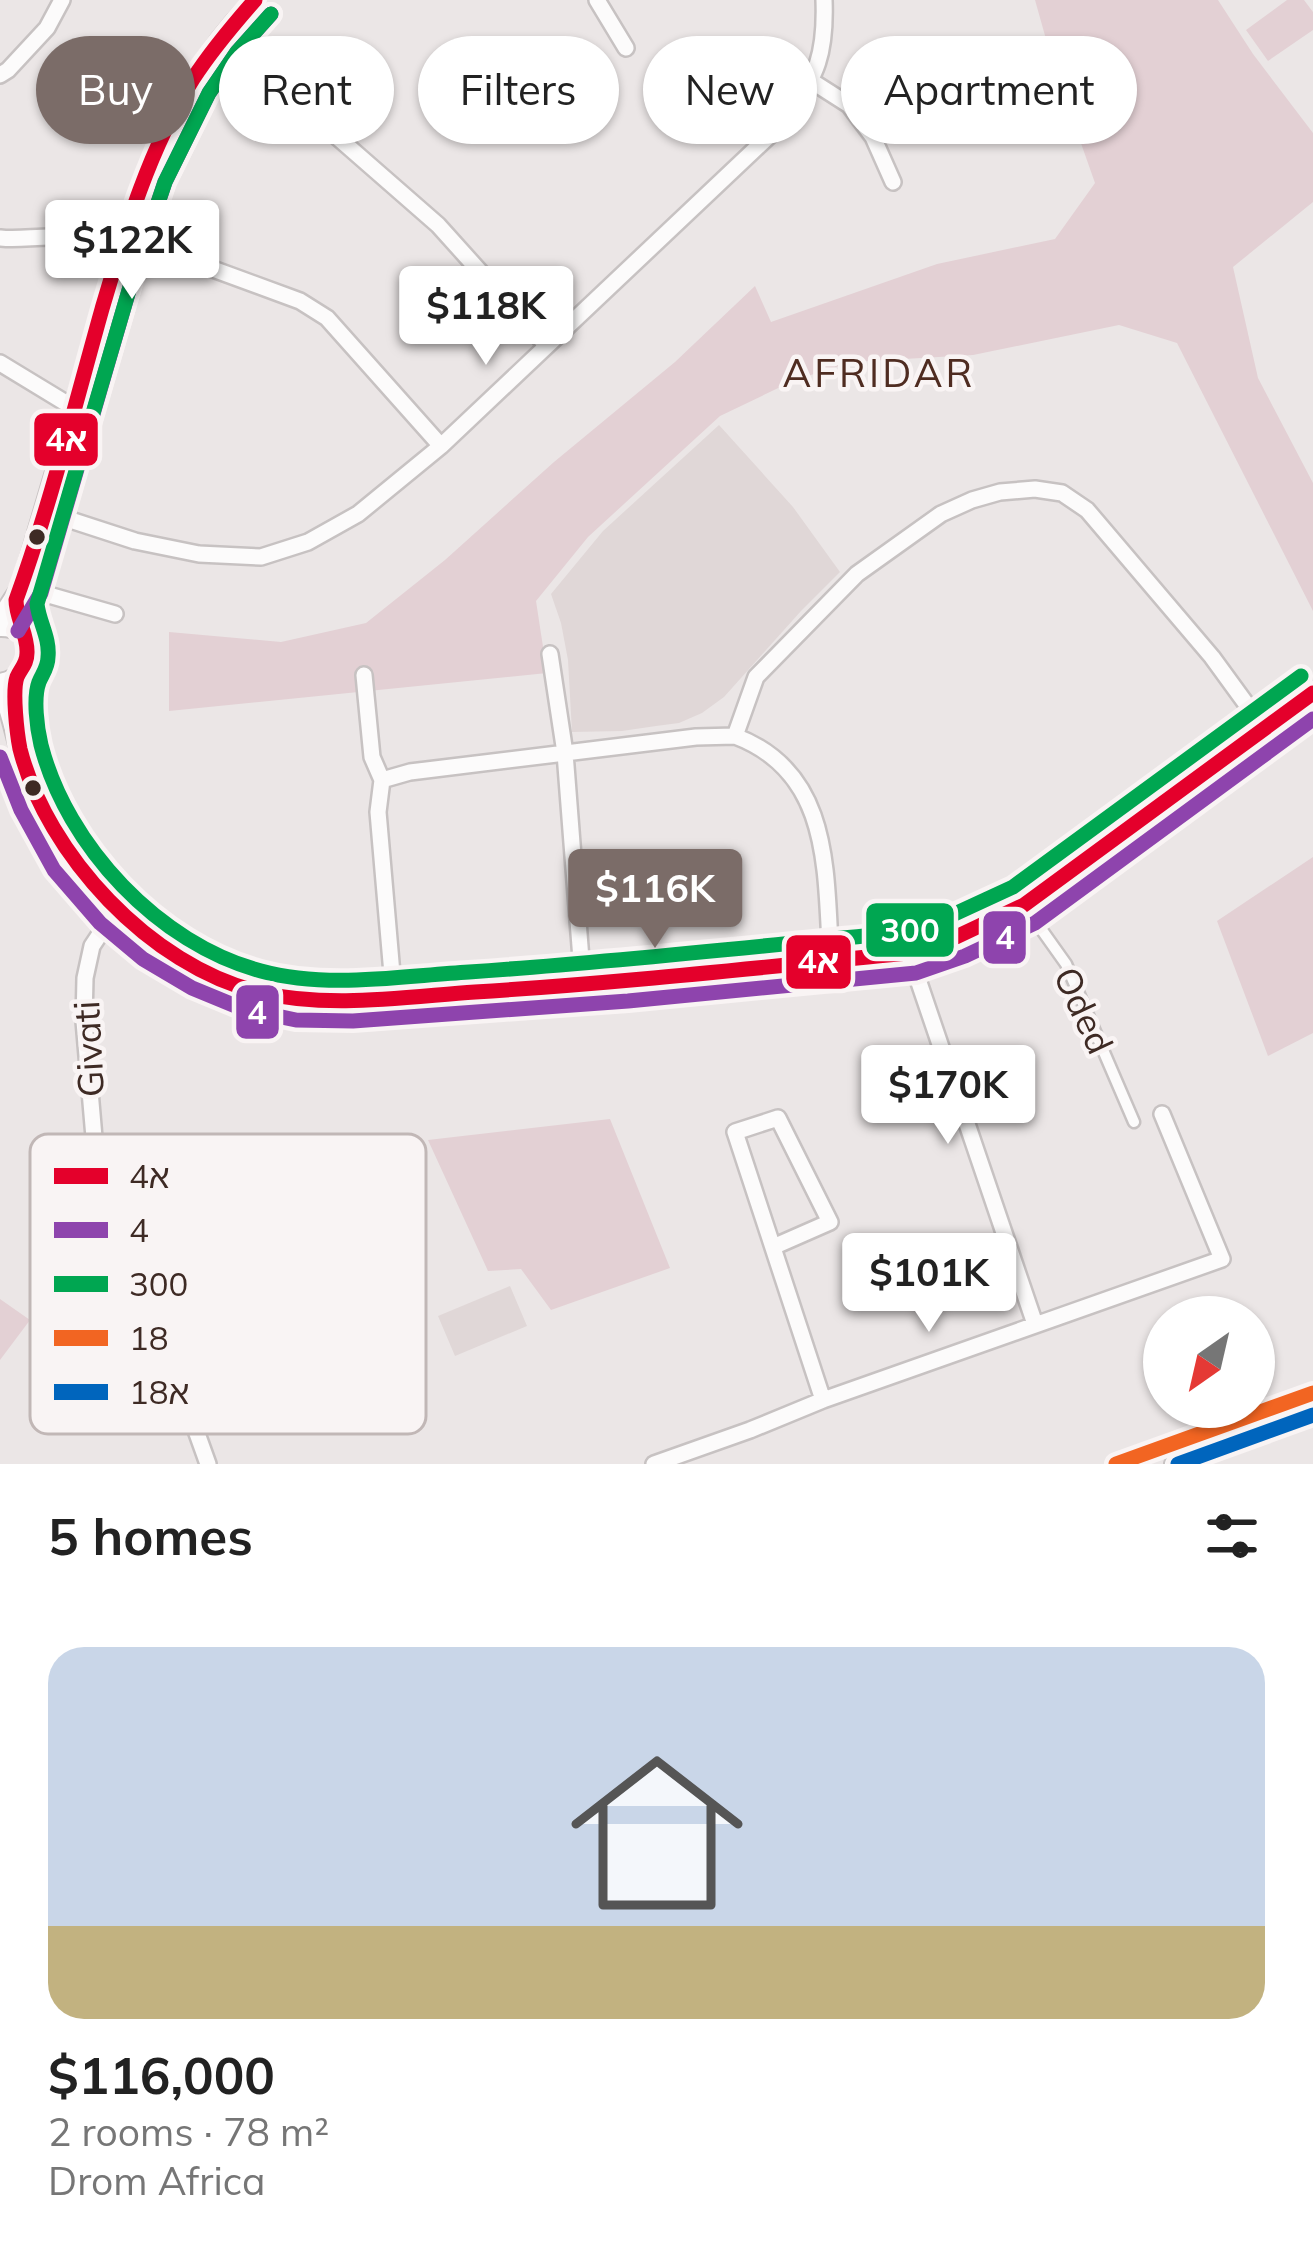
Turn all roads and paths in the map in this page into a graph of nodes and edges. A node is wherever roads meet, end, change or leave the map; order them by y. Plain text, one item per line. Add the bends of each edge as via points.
1 (62, 0) edge
2 (255, 0) edge
3 (597, 0) edge
4 (824, 0) edge
5 (626, 48) dead end
6 (213, 49) junction
7 (817, 65) edge
8 (0, 75) edge
9 (817, 85) edge
10 (760, 144) edge
11 (893, 182) dead end
12 (0, 238) edge
13 (121, 242) junction
14 (546, 345) junction
15 (0, 363) edge
16 (74, 408) junction
17 (441, 446) junction
18 (43, 512) junction
19 (19, 590) junction
20 (116, 614) dead end
21 (6, 625) edge
22 (550, 654) dead end
23 (364, 675) dead end
24 (6, 683) edge
25 (1313, 693) edge
26 (1263, 727) junction
27 (736, 736) junction
28 (565, 753) junction
29 (382, 780) junction
30 (1024, 905) junction
31 (116, 910) junction
32 (909, 953) junction
33 (831, 961) junction
34 (583, 986) junction
35 (394, 997) junction
36 (1162, 1114) dead end
37 (1134, 1122) dead end
38 (93, 1134) edge
39 (773, 1247) junction
40 (1035, 1324) junction
41 (1313, 1393) edge
42 (823, 1400) junction
43 (1313, 1413) edge
44 (197, 1434) edge
45 (208, 1464) edge
46 (654, 1464) edge
47 (1116, 1464) edge
48 (1174, 1464) edge

1 - 8 street via 47,28
2 - 6 street
3 - 5 street
4 - 7 street
6 - 13 street via 166,127
6 - 14 street via 335,135 437,225
9 - 11 street via 849,105
10 - 14 street
12 - 13 street
13 - 16 street
13 - 17 street via 300,301 327,318
14 - 17 street
15 - 16 street
16 - 18 street
17 - 18 street via 358,514 261,557 135,541
18 - 19 street
19 - 20 street
19 - 21 street
21 - 24 street via 30,653 25,670
22 - 28 street
23 - 29 street via 372,758
24 - 31 street via 44,809
25 - 26 street
26 - 27 street via 1087,510 1062,493 1035,489 1000,492 940,514 857,574 756,677
26 - 30 street
27 - 28 street
27 - 33 street via 782,764 809,802 824,861
28 - 29 street
28 - 34 street
29 - 35 street via 377,812
30 - 32 street
30 - 37 street, Oded via 1066,964
31 - 35 street via 164,947 250,990 297,999
31 - 38 street, Givati via 92,946 85,979
32 - 33 street
32 - 40 street
33 - 34 street
34 - 35 street
36 - 40 street via 1222,1259
39 - 39 street via 830,1222 778,1118 735,1132
39 - 42 street
40 - 42 street
41 - 47 street
42 - 46 street
43 - 48 street
44 - 45 street, Givati

